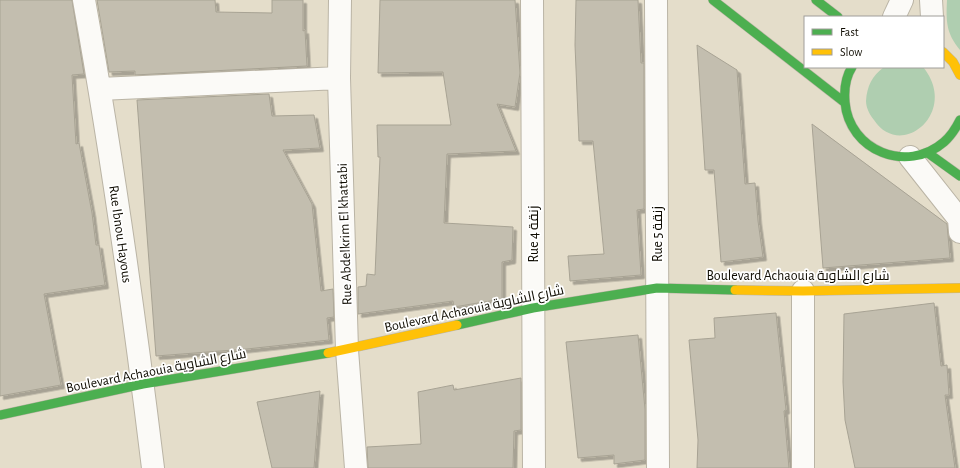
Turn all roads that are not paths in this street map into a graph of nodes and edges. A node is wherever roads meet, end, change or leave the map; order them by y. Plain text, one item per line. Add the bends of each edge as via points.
1 (84, 0) edge
2 (340, 0) edge
3 (532, 0) edge
4 (656, 0) edge
5 (713, 0) edge
6 (816, 0) edge
7 (902, 0) edge
8 (931, 0) edge
9 (835, 12) edge
10 (894, 16) edge
11 (932, 16) edge
12 (944, 53) edge
13 (852, 68) edge
14 (960, 75) edge
15 (339, 78) junction
16 (100, 89) junction
17 (844, 102) junction
18 (960, 120) edge
19 (919, 155) junction
20 (960, 176) edge
21 (960, 232) edge
22 (657, 288) junction
23 (960, 288) edge
24 (803, 291) junction
25 (533, 308) junction
26 (347, 350) junction
27 (143, 384) junction
28 (0, 415) edge
29 (153, 468) edge
30 (356, 468) edge
31 (534, 468) edge
32 (658, 468) edge
33 (803, 468) edge

1 - 16 street, Rue Ibnou Hayous
2 - 15 street, Rue Abdelkrim El khattabi
3 - 25 street, Rue 4 زنقة
4 - 22 street, Rue 5 زنقة
5 - 17 street
6 - 9 street
7 - 10 street
8 - 11 street
12 - 14 street
13 - 17 street via 845,86
15 - 16 street
15 - 26 street, Rue Abdelkrim El khattabi
16 - 27 street, Rue Ibnou Hayous
17 - 19 street via 847,118 854,132 865,143 878,152 894,157
18 - 19 street via 954,132 942,144
19 - 20 street
19 - 21 street via 958,219
22 - 24 street, Boulevard Achaouia شارع الشاوية
22 - 25 street, Boulevard Achaouia شارع الشاوية
22 - 32 street, Rue 5 زنقة
23 - 24 street, Boulevard Achaouia شارع الشاوية
24 - 33 street
25 - 26 street, Boulevard Achaouia شارع الشاوية
25 - 31 street, Rue 4 زنقة
26 - 27 street, Boulevard Achaouia شارع الشاوية
26 - 30 street, Rue Abdelkrim El khattabi
27 - 28 street, Boulevard Achaouia شارع الشاوية
27 - 29 street, Rue Ibnou Hayous

